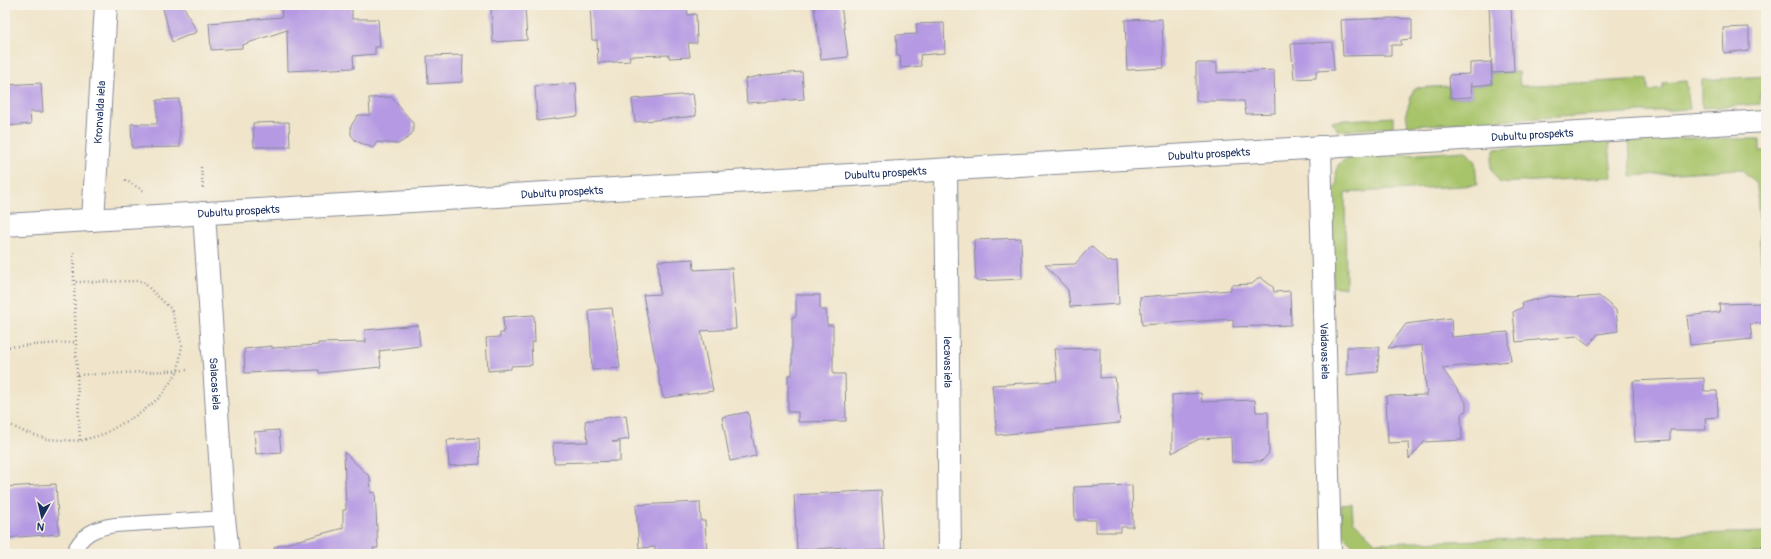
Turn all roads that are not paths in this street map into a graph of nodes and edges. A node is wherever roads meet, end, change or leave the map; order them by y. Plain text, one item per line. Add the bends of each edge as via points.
1 (106, 5) edge
2 (1766, 121) edge
3 (1320, 147) junction
4 (946, 170) junction
5 (204, 213) junction
6 (93, 220) junction
7 (5, 225) edge
8 (224, 518) junction
9 (73, 554) edge
10 (228, 554) edge
11 (950, 554) edge
12 (1330, 554) edge

1 - 6 main road, Kronvalda iela
2 - 3 main road, Dubultu prospekts
3 - 4 main road, Dubultu prospekts
3 - 12 main road, Vaidavas iela
4 - 5 main road, Dubultu prospekts
4 - 11 main road, Iecavas iela
5 - 6 main road, Dubultu prospekts
5 - 8 main road, Salacas iela
6 - 7 main road, Dubultu prospekts
8 - 9 lane via 102,527 82,538
8 - 10 main road, Salacas iela

